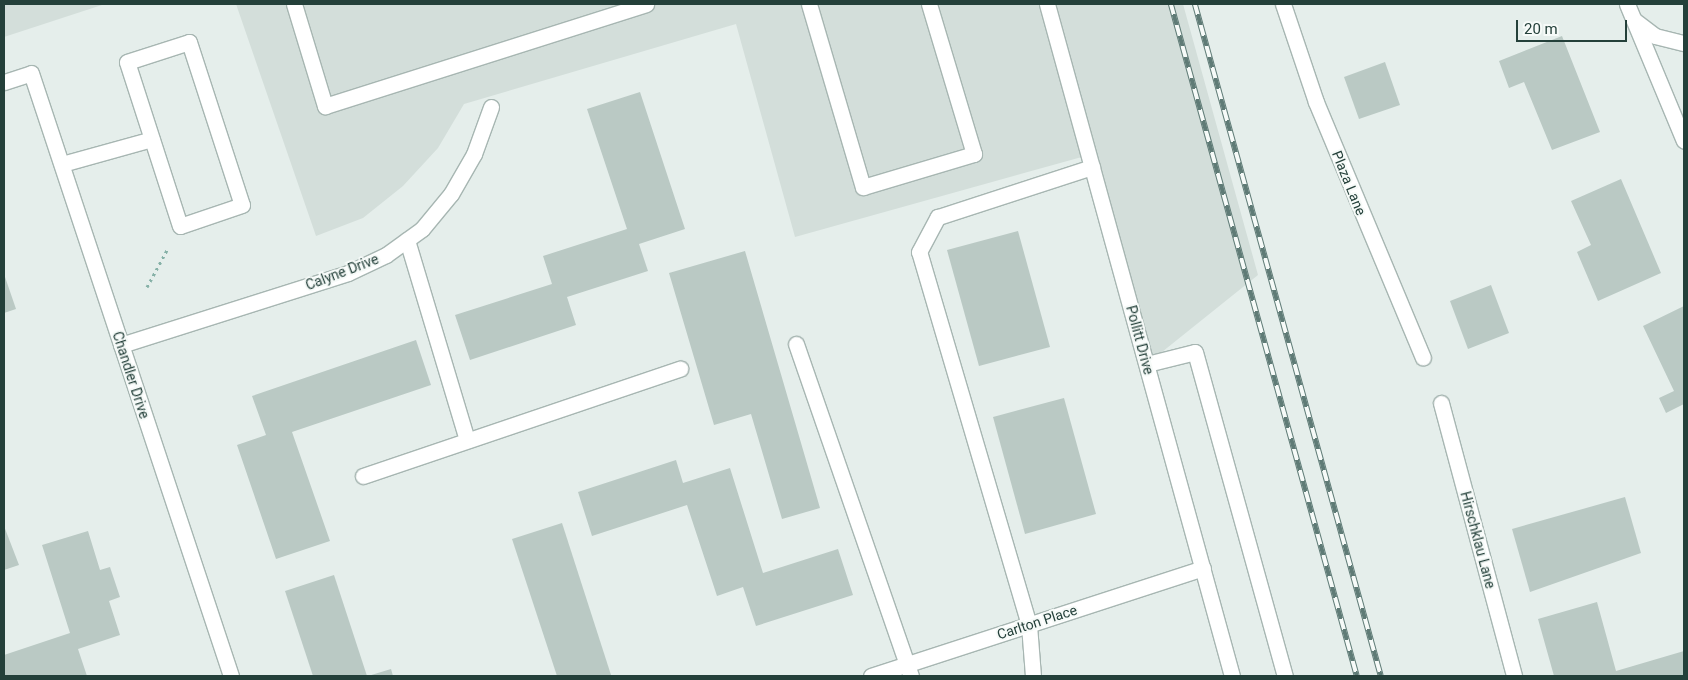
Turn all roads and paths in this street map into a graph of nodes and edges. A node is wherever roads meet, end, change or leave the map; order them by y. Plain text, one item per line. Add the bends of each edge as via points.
1 (294, 4) edge
2 (646, 4) edge
3 (809, 4) edge
4 (929, 4) edge
5 (1047, 4) edge
6 (1283, 4) edge
7 (1627, 4) edge
8 (1633, 19) junction
9 (1684, 43) edge
10 (4, 82) edge
11 (491, 107) dead end
12 (1684, 115) edge
13 (1683, 138) edge
14 (152, 139) junction
15 (62, 164) junction
16 (1092, 167) junction
17 (180, 226) junction
18 (407, 240) junction
19 (147, 287) dead end
20 (796, 344) dead end
21 (121, 345) junction
22 (1422, 358) dead end
23 (1147, 364) junction
24 (680, 369) dead end
25 (1441, 403) dead end
26 (467, 440) junction
27 (363, 476) dead end
28 (1203, 568) junction
29 (1029, 625) junction
30 (909, 670) edge
31 (231, 676) edge
32 (871, 676) edge
33 (1033, 676) edge
34 (1232, 676) edge
35 (1285, 676) edge
36 (1514, 676) edge

1 - 2 street via 325,106
3 - 4 street via 863,187 974,154
5 - 16 street, Pollitt Drive
6 - 22 street, Plaza Lane via 1326,128
7 - 8 street
8 - 9 street via 1655,36
8 - 13 street
10 - 15 street, Chandler Drive via 31,73
11 - 18 street, Calyne Drive via 474,154 451,194
12 - 13 street
14 - 15 street
14 - 17 street
14 - 17 street via 127,62 189,42 242,205
15 - 21 street, Chandler Drive
16 - 23 street, Pollitt Drive
16 - 29 street via 938,217 919,252
17 - 19 path
18 - 21 street, Calyne Drive via 386,255 348,273
18 - 26 street
20 - 30 street
21 - 31 street, Chandler Drive
23 - 28 street, Pollitt Drive
23 - 35 street via 1196,352
24 - 26 street
25 - 36 street, Hirschklau Lane
26 - 27 street
28 - 29 street, Carlton Place
28 - 34 street, Pollitt Drive
29 - 30 street, Carlton Place
29 - 33 street
30 - 32 street, Carlton Place

